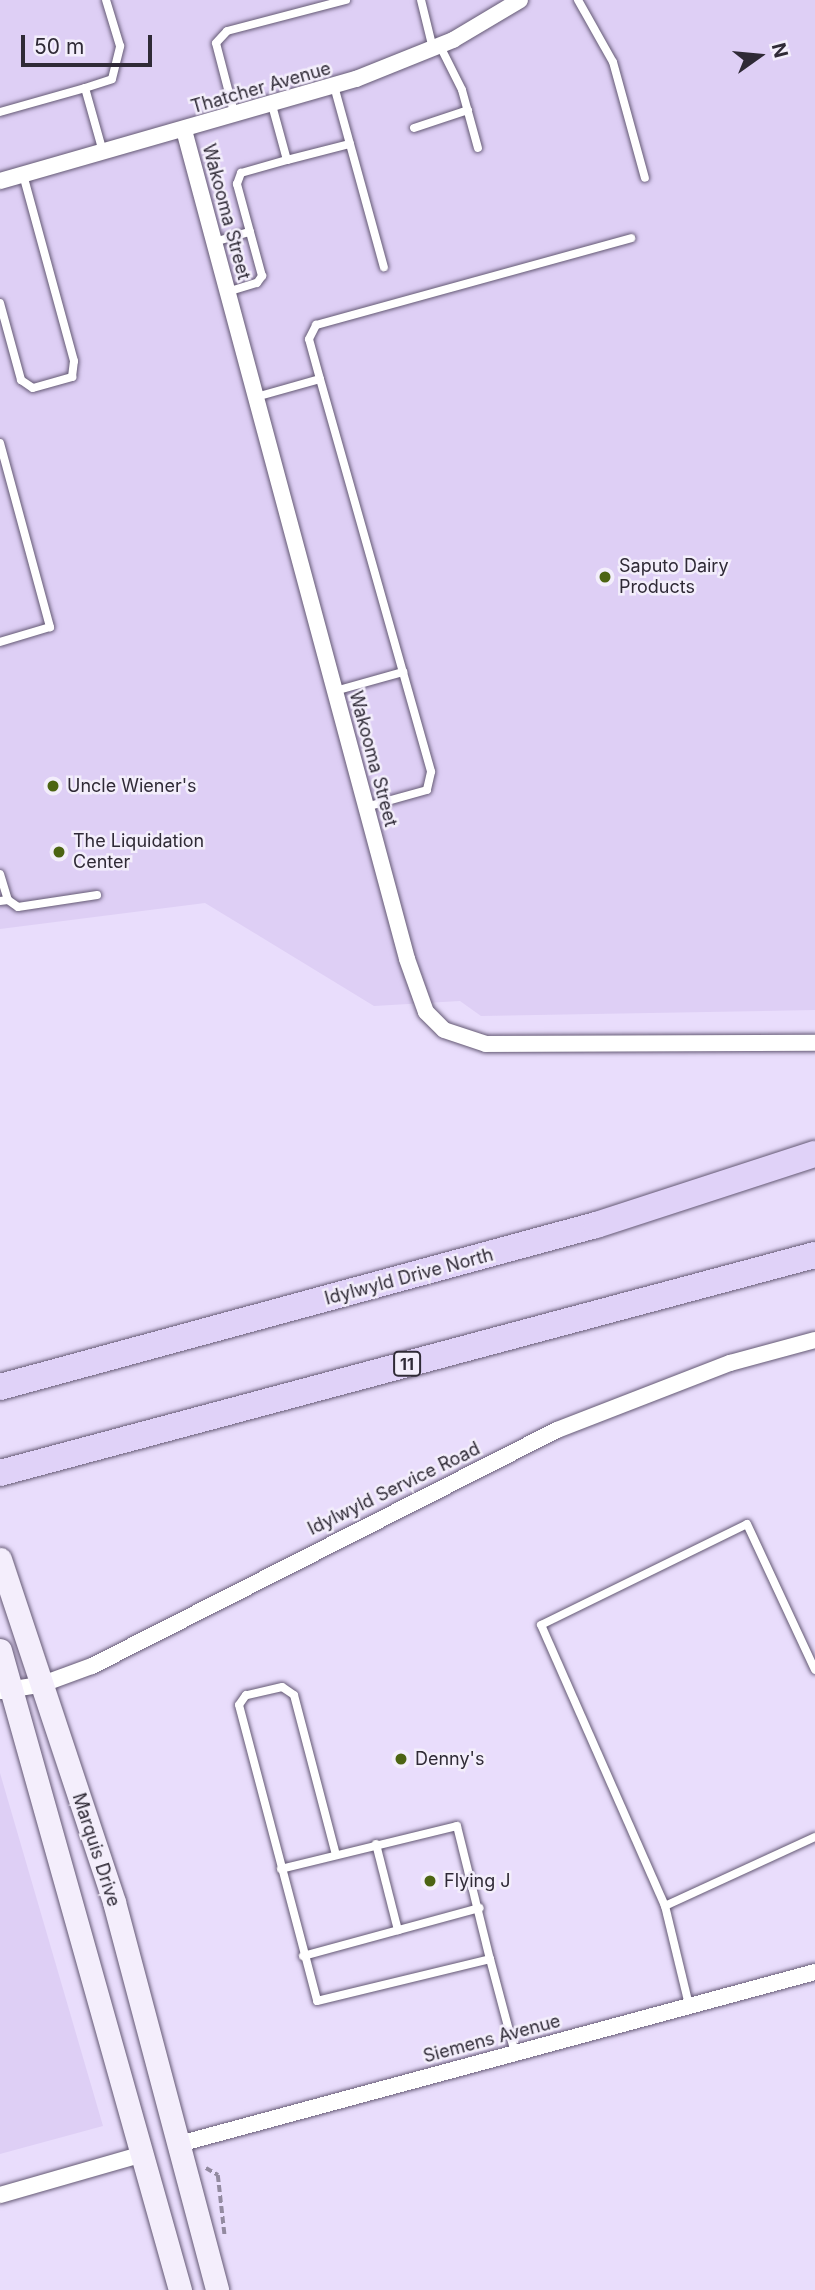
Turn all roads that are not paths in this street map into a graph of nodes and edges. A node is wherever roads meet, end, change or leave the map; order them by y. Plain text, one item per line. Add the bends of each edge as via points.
1 (106, 0) edge
2 (346, 0) edge
3 (421, 0) edge
4 (520, 0) edge
5 (578, 0) edge
6 (437, 48) junction
7 (334, 86) junction
8 (85, 88) junction
9 (272, 105) junction
10 (468, 110) junction
11 (0, 112) edge
12 (235, 116) junction
13 (414, 128) dead end
14 (184, 130) junction
15 (350, 144) junction
16 (478, 148) dead end
17 (103, 152) junction
18 (287, 160) junction
19 (23, 174) junction
20 (645, 178) dead end
21 (0, 181) edge
22 (250, 232) junction
23 (631, 238) dead end
24 (214, 242) junction
25 (384, 267) dead end
26 (227, 292) junction
27 (0, 303) edge
28 (320, 379) junction
29 (256, 397) junction
30 (0, 443) edge
31 (0, 642) edge
32 (403, 672) junction
33 (335, 691) junction
34 (366, 807) junction
35 (0, 874) edge
36 (97, 895) dead end
37 (4, 901) edge
38 (815, 1043) edge
39 (815, 1154) edge
40 (815, 1255) edge
41 (815, 1340) edge
42 (0, 1387) edge
43 (0, 1473) edge
44 (0, 1559) edge
45 (0, 1650) edge
46 (815, 1671) edge
47 (40, 1685) junction
48 (6, 1692) edge
49 (815, 1837) edge
50 (376, 1844) junction
51 (336, 1855) junction
52 (281, 1869) junction
53 (665, 1906) junction
54 (480, 1908) junction
55 (398, 1930) junction
56 (303, 1956) junction
57 (490, 1959) junction
58 (815, 1972) edge
59 (690, 2005) junction
60 (515, 2053) junction
61 (179, 2144) junction
62 (144, 2154) junction
63 (0, 2194) edge
64 (180, 2290) edge
65 (217, 2290) edge

1 - 8 lane via 120,46 112,79
2 - 12 lane via 227,32 216,43
3 - 6 lane
4 - 6 street, Thatcher Avenue
5 - 20 lane via 613,62
6 - 7 street, Thatcher Avenue
6 - 10 lane
7 - 9 street, Thatcher Avenue
7 - 15 lane
8 - 11 lane
8 - 17 lane
9 - 12 street, Thatcher Avenue
9 - 18 lane
10 - 13 lane
10 - 16 lane
12 - 14 street, Thatcher Avenue
14 - 17 street, Thatcher Avenue
14 - 24 street, Wakooma Street
15 - 18 lane
15 - 25 lane
17 - 19 street, Thatcher Avenue
18 - 22 lane via 241,173 237,184
19 - 21 street, Thatcher Avenue
19 - 27 lane via 74,361 72,377 33,388 21,380
22 - 24 lane
22 - 26 lane via 262,276 257,283
23 - 28 lane via 316,325 309,339
24 - 26 street, Wakooma Street
26 - 29 street, Wakooma Street
28 - 29 lane
28 - 32 lane
29 - 33 street, Wakooma Street
30 - 31 lane via 50,627
32 - 33 lane
32 - 34 lane via 431,772 427,790
33 - 34 street, Wakooma Street
34 - 38 street, Wakooma Street via 415,987 426,1012 444,1030 486,1044
35 - 37 lane
36 - 37 lane via 18,907
39 - 42 highway, Idylwyld Drive North via 596,1225
40 - 43 highway, 11
41 - 47 street, Idylwyld Service Road via 730,1363 557,1430 121,1652
44 - 47 main road, Marquis Drive
45 - 48 main road, Marquis Drive
46 - 53 lane via 747,1524 541,1625
47 - 48 street, Idylwyld Service Road
47 - 61 main road, Marquis Drive via 114,1902
48 - 62 main road, Marquis Drive
49 - 53 lane
50 - 51 lane
50 - 54 lane via 457,1826
50 - 55 lane
51 - 52 lane
51 - 52 lane via 294,1695 282,1687 246,1696 239,1705
52 - 56 lane
53 - 59 lane
54 - 55 lane
54 - 57 lane
55 - 56 lane
56 - 57 lane via 314,1996 322,2002
57 - 60 lane
58 - 59 street, Siemens Avenue
59 - 60 street, Siemens Avenue
60 - 61 street, Siemens Avenue
61 - 62 main road
61 - 65 main road, Marquis Drive
62 - 63 street
62 - 64 main road, Marquis Drive

